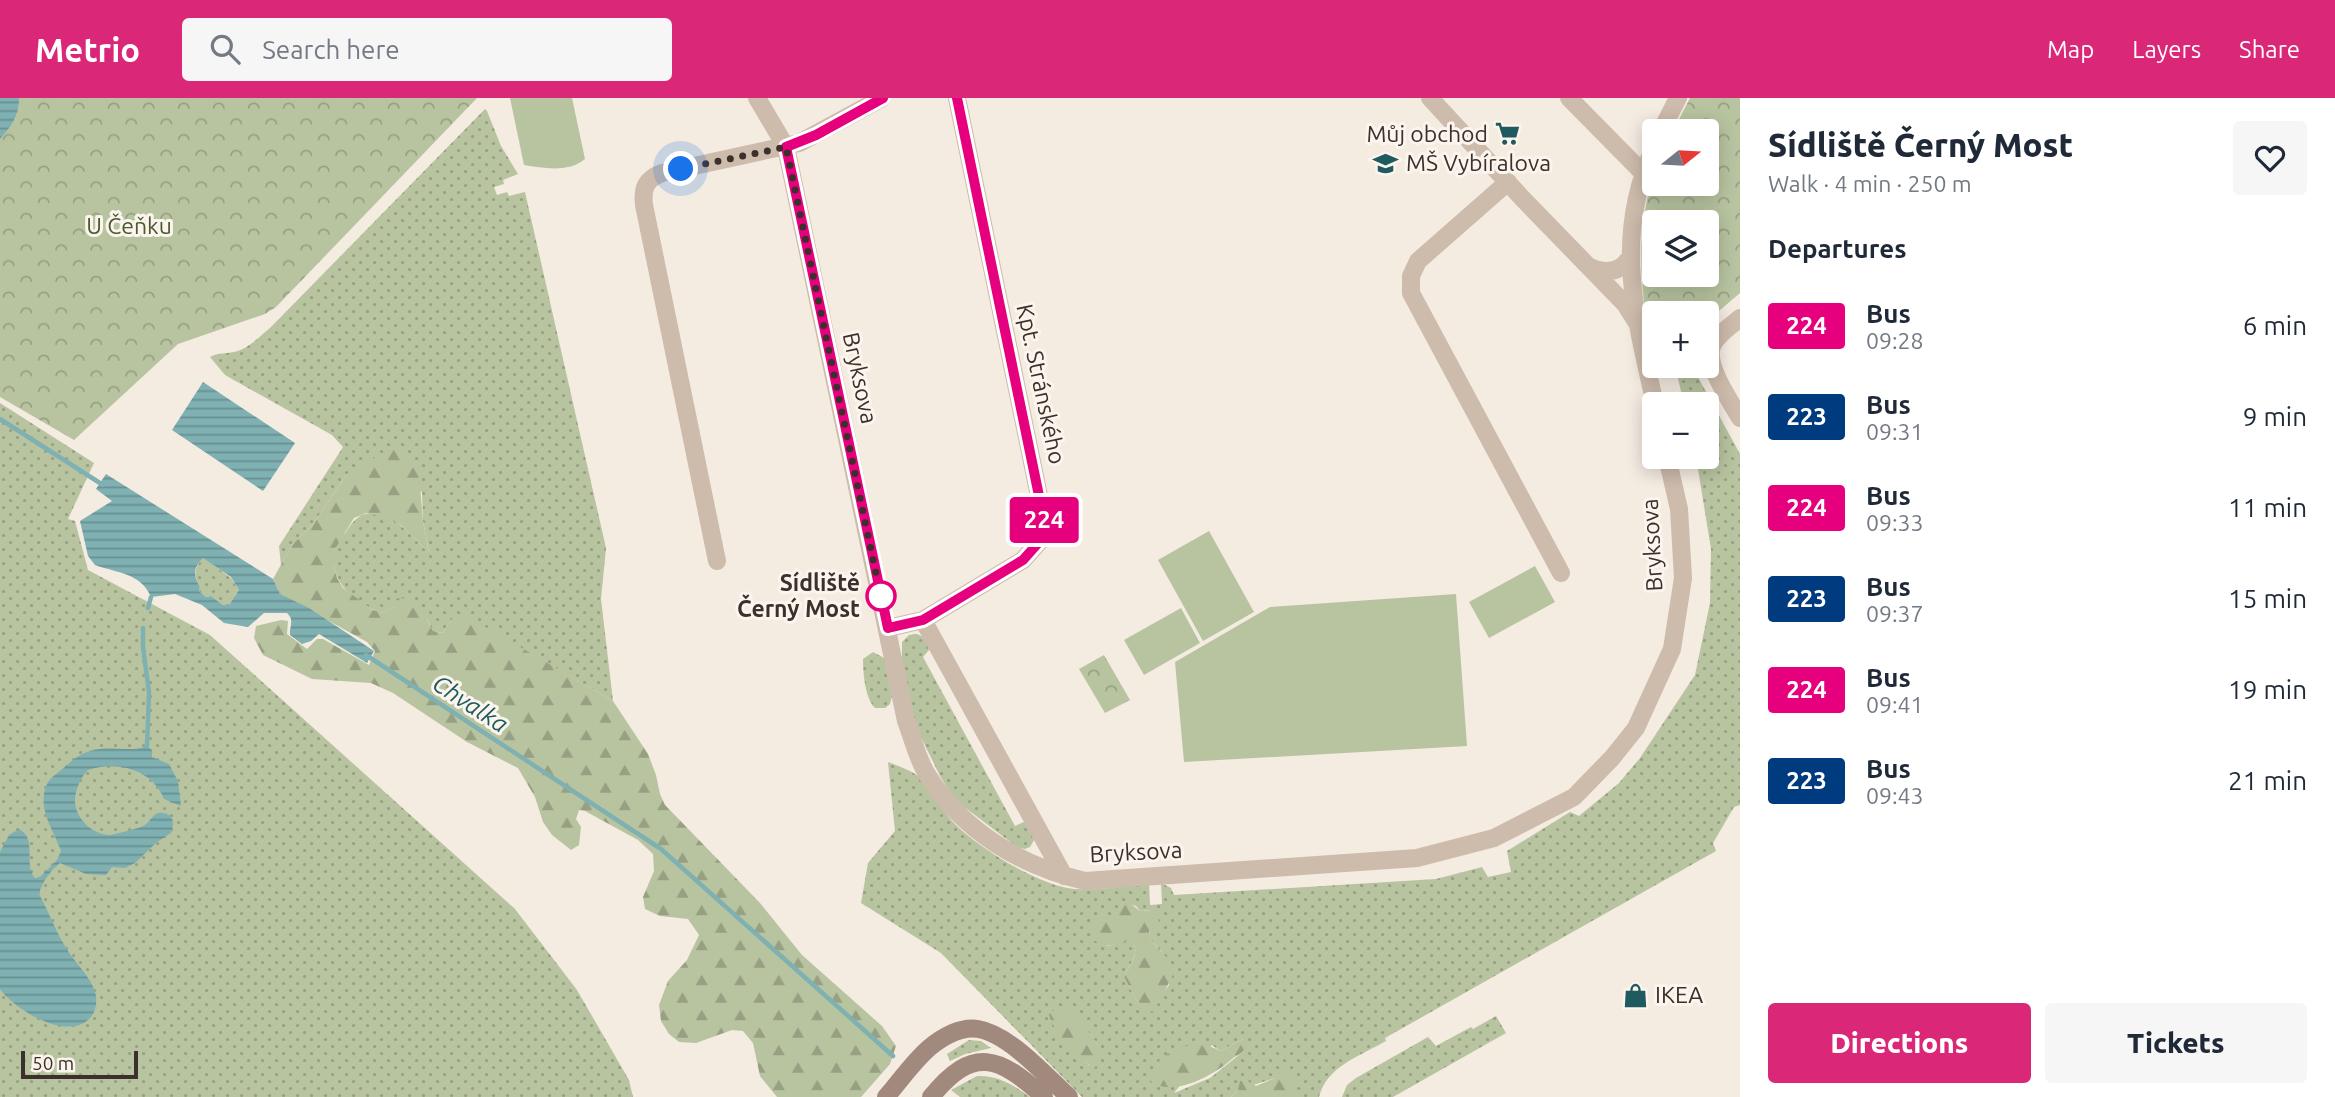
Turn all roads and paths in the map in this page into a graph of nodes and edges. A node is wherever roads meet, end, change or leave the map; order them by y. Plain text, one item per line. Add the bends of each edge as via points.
1 (757, 98) edge
2 (883, 98) edge
3 (957, 98) edge
4 (1430, 98) edge
5 (1569, 98) edge
6 (1678, 98) edge
7 (1667, 119) edge
8 (786, 147) junction
9 (1642, 171) edge
10 (1642, 176) edge
11 (1508, 182) junction
12 (1630, 257) junction
13 (1588, 266) junction
14 (1740, 318) edge
15 (1637, 325) junction
16 (1652, 392) edge
17 (1740, 418) edge
18 (1670, 469) edge
19 (717, 561) dead end
20 (1561, 573) dead end
21 (923, 620) junction
22 (888, 628) junction
23 (1064, 876) junction
24 (886, 1097) edge
25 (931, 1097) edge
26 (1044, 1097) edge
27 (1069, 1097) edge

1 - 8 street, Bryksova
2 - 8 street
3 - 21 street, Kpt. Stránského via 1044,520 1039,542 1023,560
4 - 11 street
5 - 9 street
6 - 7 street
8 - 19 street via 662,173 653,176 642,192
8 - 22 street, Bryksova
10 - 12 street
11 - 13 street
11 - 20 street via 1419,261 1410,276 1411,293
12 - 13 street via 1614,271
12 - 15 street
13 - 15 street via 1625,304
14 - 17 street via 1711,352 1714,372
15 - 16 street
18 - 23 street, Bryksova via 1679,509 1683,578 1672,649 1636,728 1574,797 1494,838 1417,858 1085,881
21 - 22 street, Kpt. Stránského
21 - 23 street
22 - 23 street, Bryksova via 906,721 927,775 963,818 1011,855
24 - 27 main road via 930,1048 946,1036 970,1028 1009,1044
25 - 26 main road via 957,1069 980,1063 1011,1070

